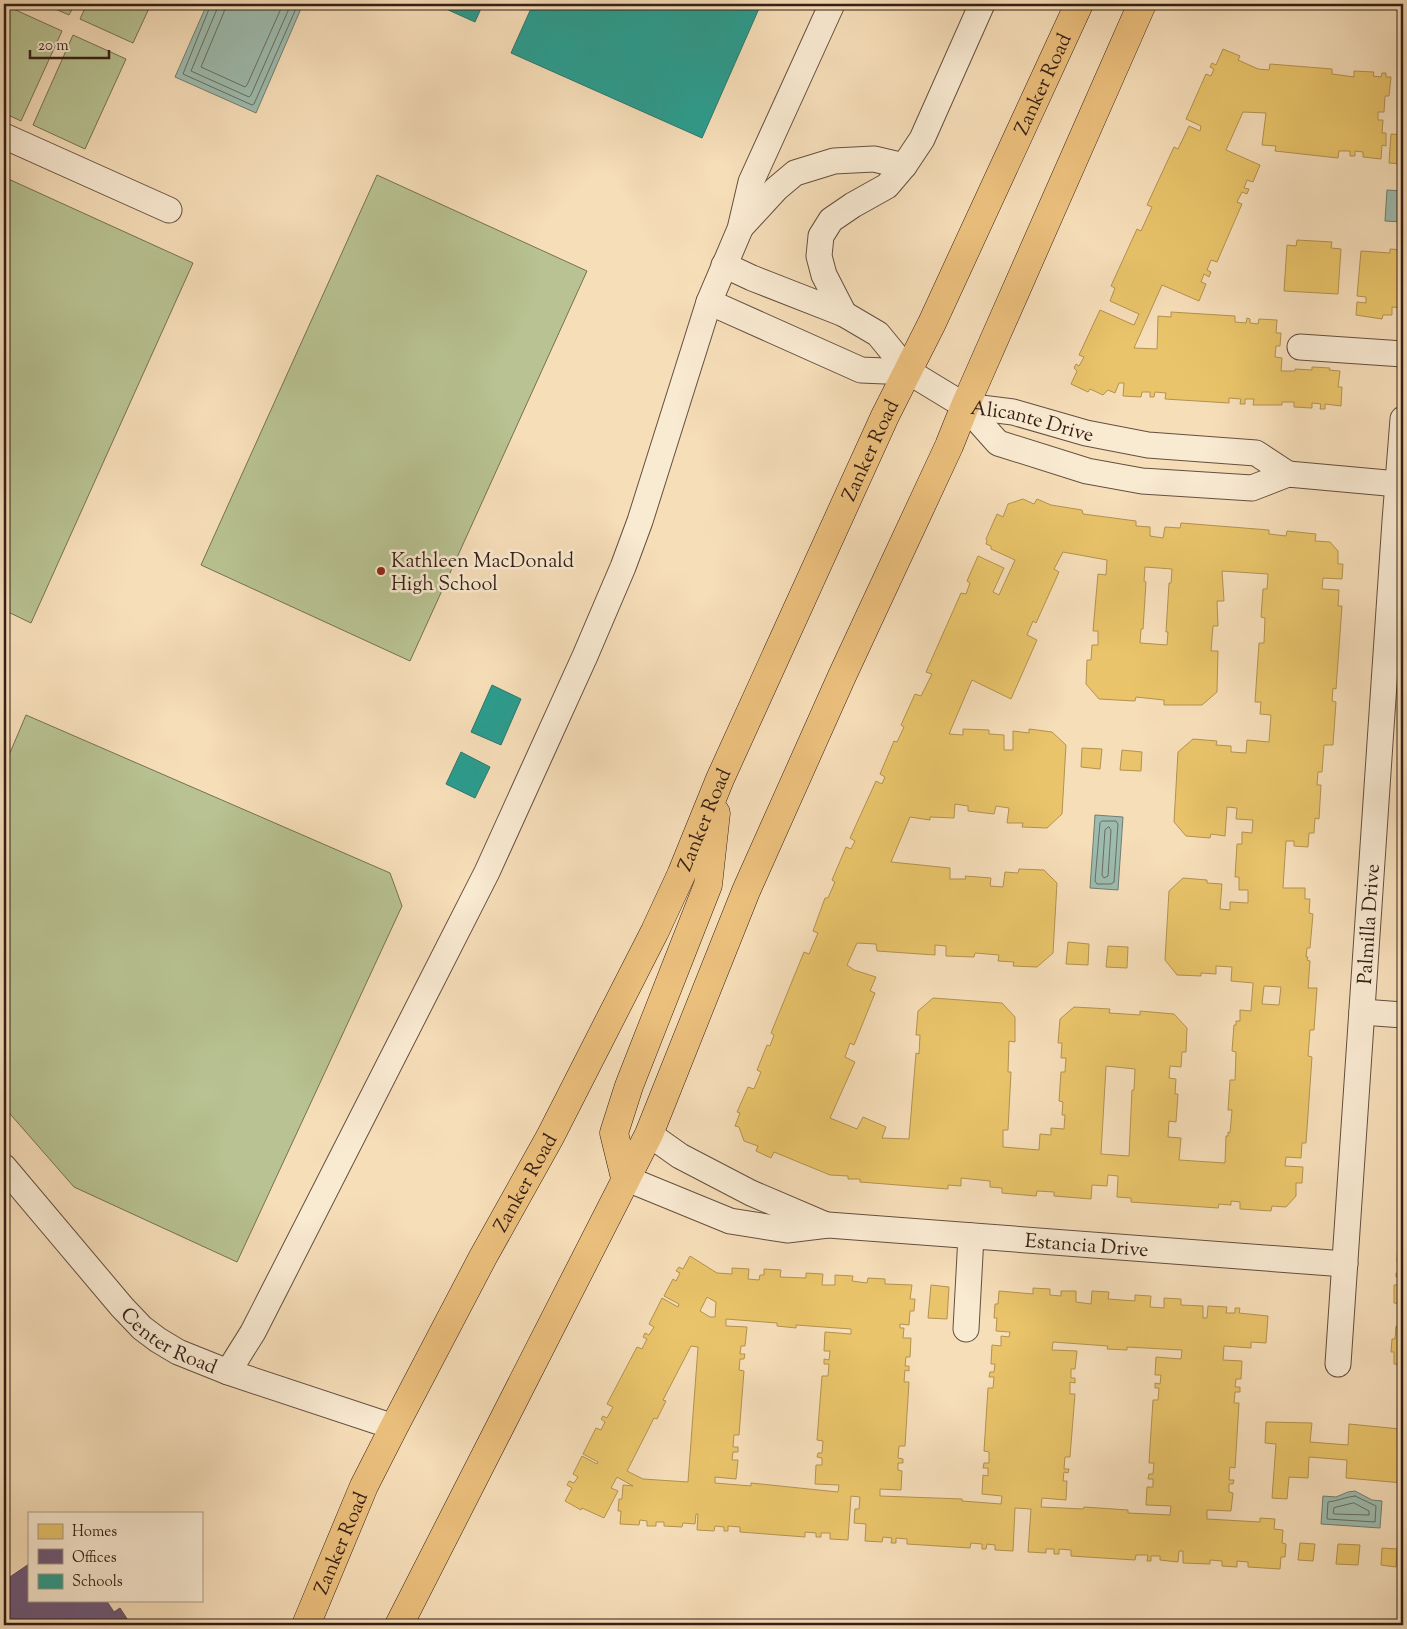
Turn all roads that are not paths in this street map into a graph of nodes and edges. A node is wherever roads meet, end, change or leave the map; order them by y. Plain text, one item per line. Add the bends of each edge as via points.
1 (832, 4) edge
2 (982, 4) edge
3 (1079, 4) edge
4 (1142, 4) edge
5 (4, 136) edge
6 (904, 166) junction
7 (169, 210) dead end
8 (740, 229) junction
9 (724, 265) junction
10 (709, 302) junction
11 (844, 314) junction
12 (1300, 347) dead end
13 (1403, 354) edge
14 (909, 372) junction
15 (965, 406) junction
16 (1403, 419) edge
17 (1288, 474) junction
18 (1398, 484) junction
19 (1392, 729) edge
20 (720, 779) junction
21 (1362, 1012) junction
22 (1403, 1015) edge
23 (649, 1134) junction
24 (4, 1167) edge
25 (626, 1178) junction
26 (828, 1226) junction
27 (971, 1236) junction
28 (1345, 1264) junction
29 (966, 1329) dead end
30 (1338, 1364) dead end
31 (228, 1372) junction
32 (394, 1427) junction
33 (306, 1625) edge
34 (399, 1625) edge

1 - 8 street via 751,182
2 - 6 street via 922,139
3 - 14 main road, Zanker Road
4 - 15 main road
5 - 7 street
6 - 8 street via 874,159 834,161 795,173
6 - 11 street via 887,186 831,220 821,236 819,256 824,275
8 - 9 street
9 - 10 street
9 - 11 street
10 - 14 street via 861,370
10 - 31 street via 640,521 577,674 487,872 253,1332
11 - 14 street via 878,334
12 - 13 street
14 - 15 street
14 - 20 main road, Zanker Road via 885,416
15 - 17 street, Alicante Drive via 1013,412 1086,433 1148,445 1256,453
15 - 17 street, Alicante Drive via 998,443 1087,472 1142,481 1252,488
15 - 23 main road via 746,891
16 - 18 street, Palmilla Drive
17 - 18 street, Alicante Drive
18 - 19 street, Palmilla Drive
19 - 21 street, Palmilla Drive
20 - 25 main road via 708,885 629,1086 614,1133
20 - 32 main road, Zanker Road via 681,875 624,994
21 - 22 street
21 - 28 street, Palmilla Drive
23 - 25 main road
23 - 26 street, Estancia Drive via 680,1156 750,1193
24 - 31 street, Center Road via 142,1328 178,1352
25 - 26 street, Estancia Drive via 730,1221 787,1230
25 - 34 main road
26 - 27 street, Estancia Drive
27 - 28 street, Estancia Drive
27 - 29 street
28 - 30 street, Palmilla Drive
31 - 32 street, Center Road
32 - 33 main road, Zanker Road via 364,1486

